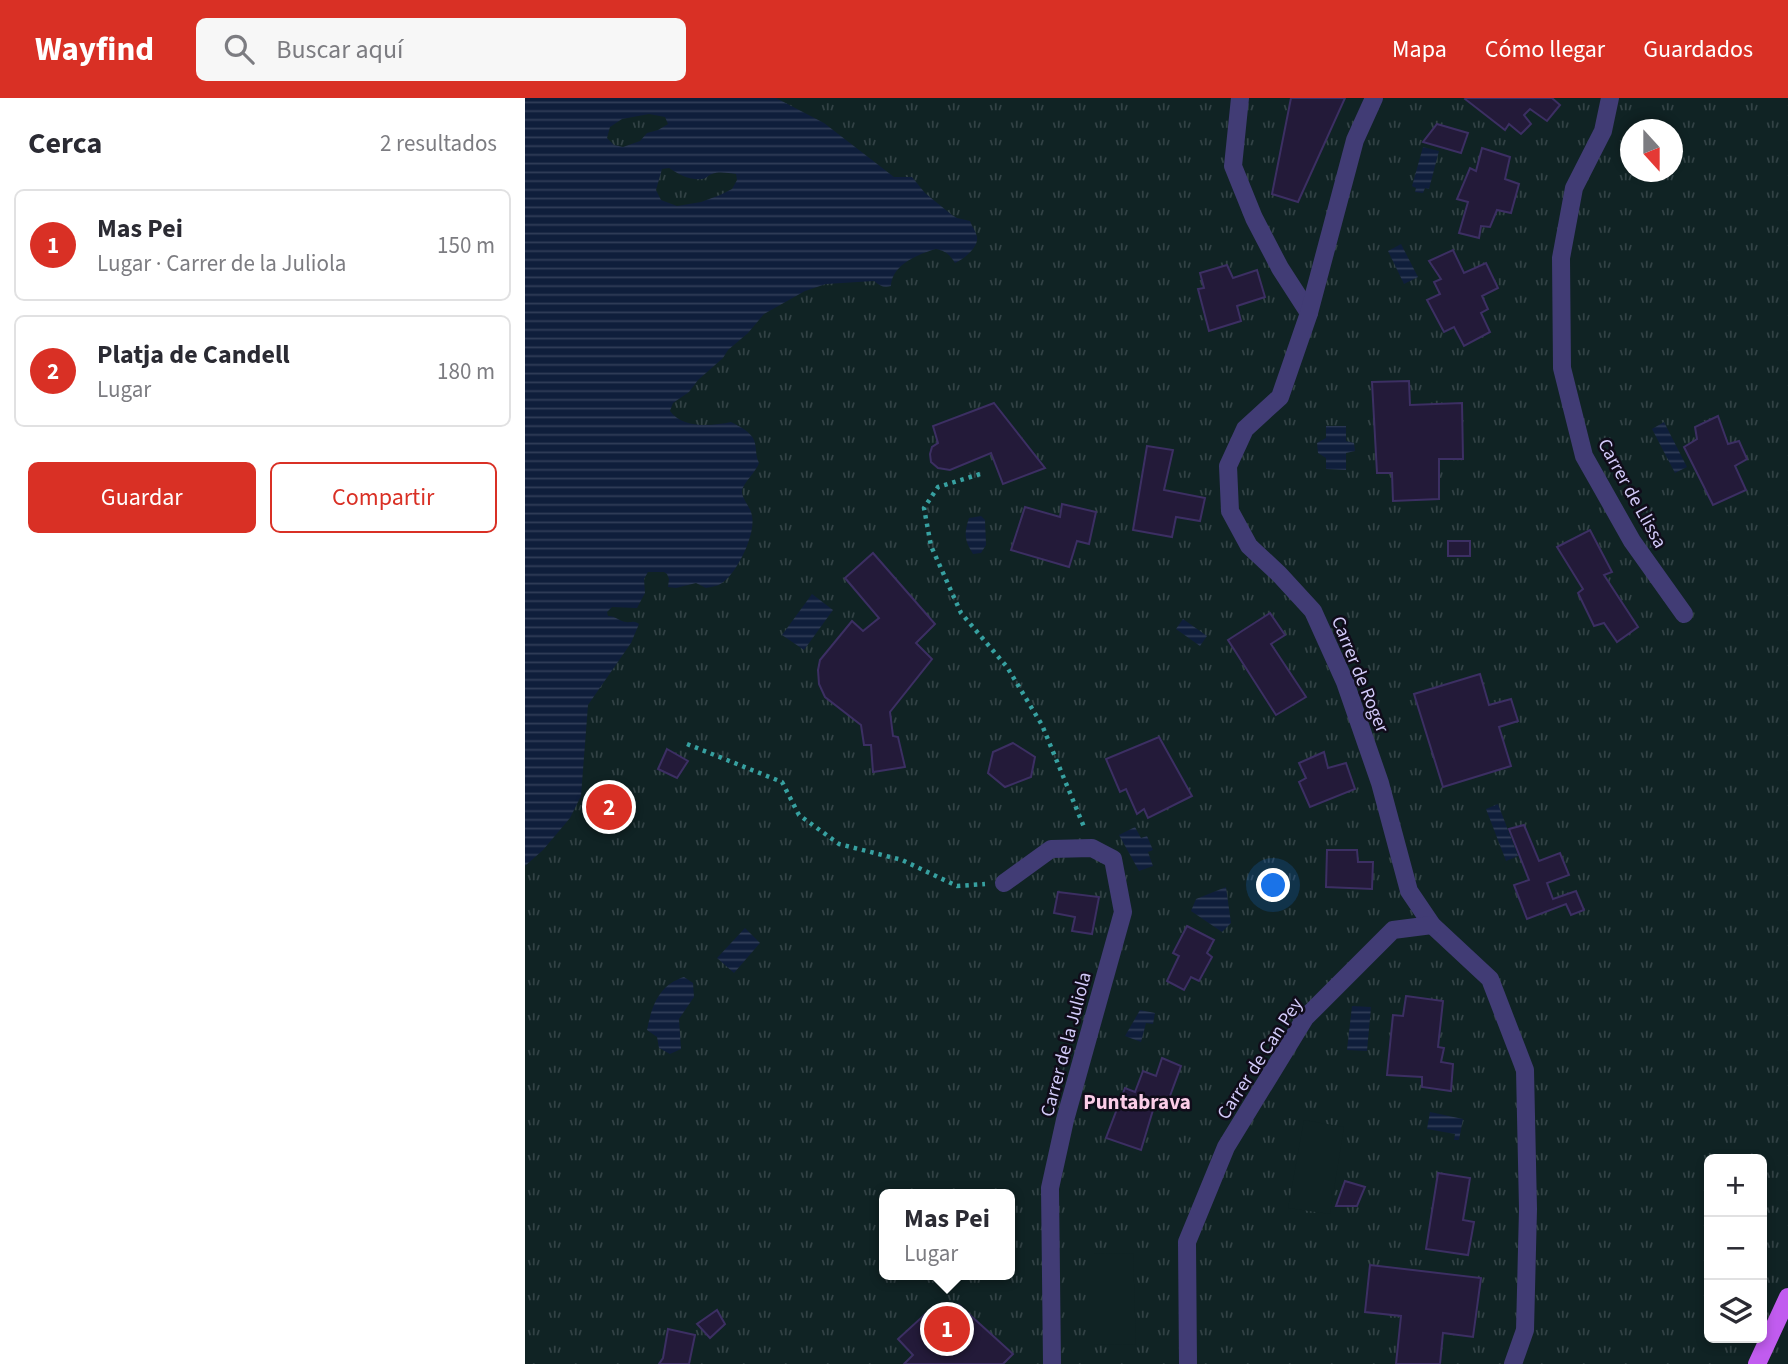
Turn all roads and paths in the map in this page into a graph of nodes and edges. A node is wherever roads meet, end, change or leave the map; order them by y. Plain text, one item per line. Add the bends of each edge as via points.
1 (1240, 98) edge
2 (1374, 98) edge
3 (1610, 98) edge
4 (1308, 313) junction
5 (980, 474) dead end
6 (1684, 614) dead end
7 (687, 744) dead end
8 (1092, 848) junction
9 (1004, 883) joint
10 (1432, 925) junction
11 (1788, 1297) edge
12 (1052, 1364) edge
13 (1188, 1364) edge
14 (1513, 1364) edge
15 (1758, 1364) edge

1 - 4 street via 1234,166 1254,218
2 - 4 street, Carrer de Roger via 1355,141
3 - 6 street, Carrer de Llissa via 1603,131 1574,188 1561,258 1562,368 1584,456 1632,541
4 - 10 street, Carrer de Roger via 1280,397 1245,429 1228,466 1230,511 1249,546 1313,611 1345,682 1381,783 1409,891
5 - 8 path via 938,487 924,508 931,545 961,613 1007,667 1042,725
7 - 9 path via 782,782 799,815 838,844 901,860 957,886
8 - 9 street via 1051,849
8 - 12 street, Carrer de la Juliola via 1112,859 1123,912 1050,1188
10 - 13 street, Carrer de Can Pey via 1392,930 1305,1018 1226,1147 1187,1242
10 - 14 street via 1490,979 1525,1070 1525,1331
11 - 15 main road

